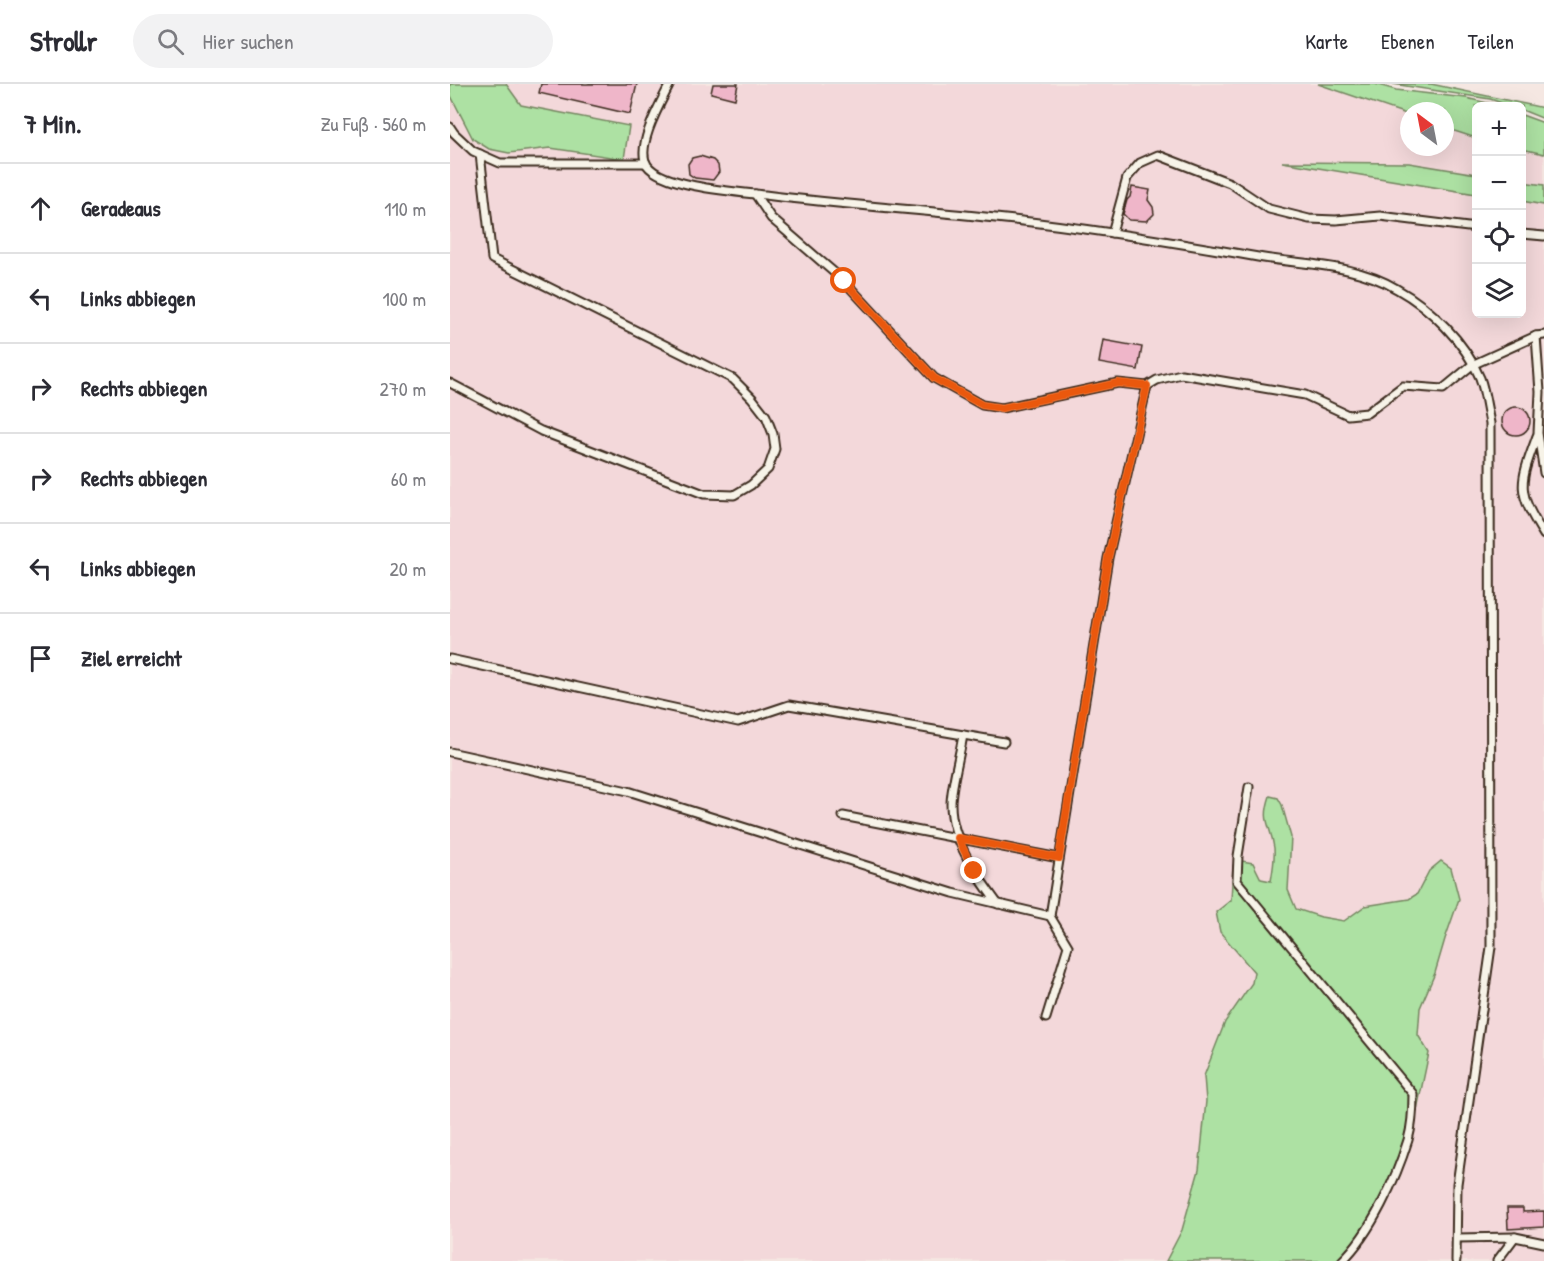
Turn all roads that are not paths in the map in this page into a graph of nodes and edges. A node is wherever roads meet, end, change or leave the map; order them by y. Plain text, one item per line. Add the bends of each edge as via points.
1 (670, 84) edge
2 (450, 127) edge
3 (480, 154) junction
4 (646, 163) junction
5 (755, 194) junction
6 (1472, 228) edge
7 (1112, 233) junction
8 (1526, 234) edge
9 (1544, 236) edge
10 (1540, 336) edge
11 (1472, 365) junction
12 (450, 383) edge
13 (1147, 386) junction
14 (1538, 433) junction
15 (1544, 473) edge
16 (1544, 536) edge
17 (450, 659) edge
18 (963, 735) junction
19 (1004, 742) dead end
20 (450, 752) edge
21 (1249, 788) dead end
22 (843, 816) dead end
23 (958, 838) junction
24 (1059, 858) junction
25 (999, 904) junction
26 (1050, 916) junction
27 (1046, 1018) dead end
28 (1515, 1237) junction
29 (1457, 1238) junction
30 (1544, 1243) edge
31 (1342, 1261) edge
32 (1456, 1261) edge
33 (1497, 1261) edge

1 - 4 lane via 645,141
2 - 3 lane via 473,152
3 - 4 lane via 500,163
3 - 12 lane via 492,259 733,379 766,416 774,449 768,469 751,485 734,495 704,494 542,432
4 - 5 lane via 672,180
5 - 7 lane
5 - 13 lane via 771,218 844,281 934,378 982,405 1002,408 1118,383
6 - 7 lane via 1380,216 1309,219 1269,209 1230,183 1158,155 1140,163 1127,178
7 - 11 lane via 1349,269 1396,288 1432,313
8 - 9 lane
10 - 11 lane
10 - 14 lane
11 - 13 lane via 1443,389 1403,386 1367,413 1347,415 1305,395 1181,374
11 - 29 lane via 1480,379 1490,423 1491,947 1457,1184
13 - 24 lane via 1108,558
14 - 15 lane
14 - 16 lane via 1522,490
17 - 18 lane via 738,722 789,705
18 - 19 lane
18 - 23 lane via 951,805
20 - 25 lane via 628,791
21 - 31 lane via 1237,882 1413,1094 1408,1138 1393,1182
22 - 23 lane
23 - 24 lane
23 - 25 lane via 974,871
24 - 26 lane
25 - 26 lane
26 - 27 lane via 1068,946
28 - 29 lane
28 - 30 lane
28 - 33 lane
29 - 32 lane

